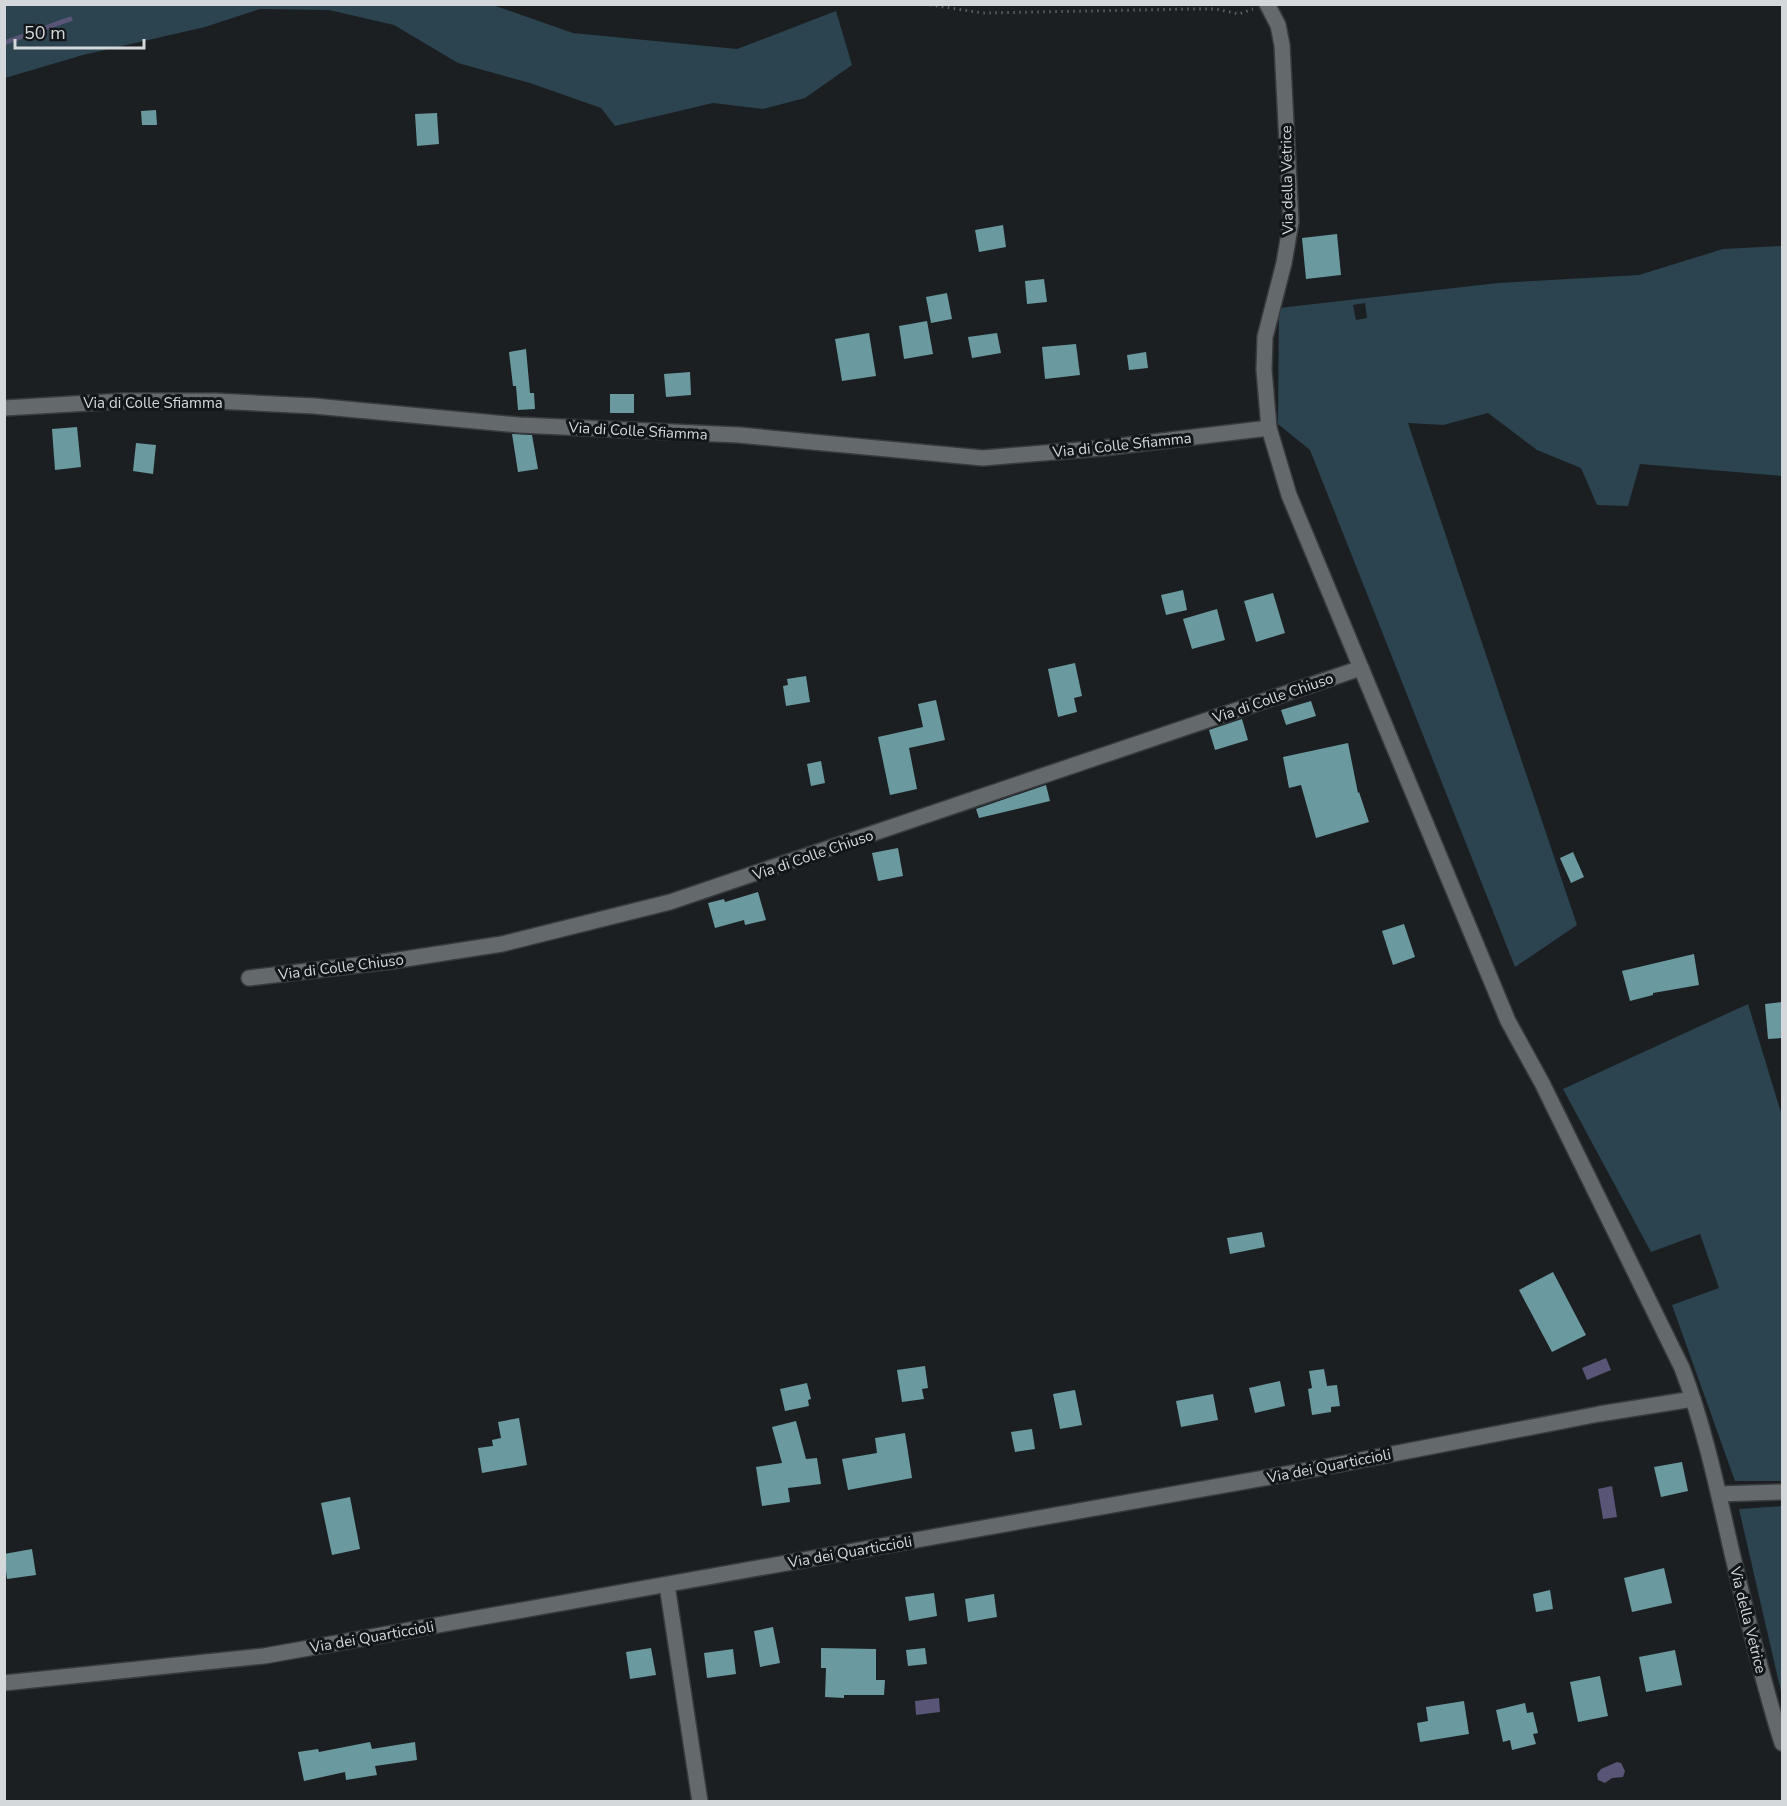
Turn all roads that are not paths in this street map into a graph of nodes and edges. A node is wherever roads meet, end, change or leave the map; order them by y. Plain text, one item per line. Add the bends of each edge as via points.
1 (1267, 4) edge
2 (4, 408) edge
3 (1269, 428) junction
4 (1361, 668) junction
5 (249, 978) dead end
6 (1693, 1399) junction
7 (1782, 1492) edge
8 (1719, 1494) junction
9 (667, 1585) junction
10 (4, 1683) edge
11 (1782, 1743) edge
12 (700, 1802) edge

1 - 3 street, Via della Vetrice via 1278,25 1282,45 1291,222 1265,337
2 - 3 street, Via di Colle Sfiamma via 123,401 314,406 519,425 739,435 983,458
3 - 4 street, Via della Vetrice via 1289,495
4 - 5 street, Via di Colle Chiuso via 670,902 501,944
4 - 6 street, Via della Vetrice via 1508,1021 1633,1266
6 - 8 street, Via della Vetrice
6 - 9 street, Via dei Quarticcioli
7 - 8 street
8 - 11 street, Via della Vetrice via 1754,1646
9 - 10 street, Via dei Quarticcioli via 264,1656
9 - 12 street

